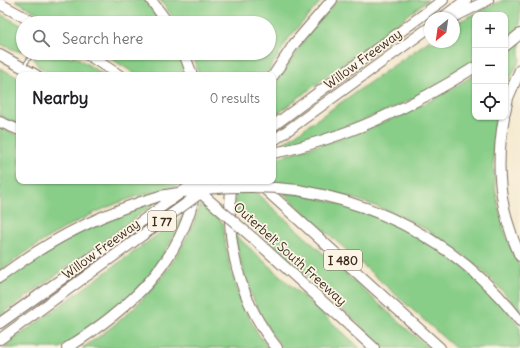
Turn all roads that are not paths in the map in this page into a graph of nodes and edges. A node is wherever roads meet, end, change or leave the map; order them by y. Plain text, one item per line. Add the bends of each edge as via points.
1 (151, 0) edge
2 (332, 0) edge
3 (443, 0) edge
4 (466, 0) edge
5 (488, 0) edge
6 (0, 4) edge
7 (450, 12) edge
8 (460, 14) edge
9 (22, 16) edge
10 (163, 16) edge
11 (424, 31) edge
12 (520, 34) edge
13 (424, 35) edge
14 (508, 44) edge
15 (403, 47) junction
16 (0, 55) edge
17 (28, 60) edge
18 (96, 60) edge
19 (187, 60) edge
20 (23, 67) junction
21 (472, 69) edge
22 (520, 70) edge
23 (31, 72) edge
24 (114, 72) edge
25 (191, 72) edge
26 (276, 72) edge
27 (508, 98) edge
28 (504, 120) edge
29 (0, 122) edge
30 (276, 124) edge
31 (16, 129) edge
32 (276, 139) edge
33 (276, 153) edge
34 (190, 184) edge
35 (193, 184) edge
36 (197, 184) edge
37 (213, 184) edge
38 (232, 184) edge
39 (258, 184) edge
40 (520, 256) edge
41 (0, 277) edge
42 (520, 321) edge
43 (0, 323) edge
44 (0, 339) edge
45 (67, 348) edge
46 (277, 348) edge
47 (374, 348) edge
48 (440, 348) edge

1 - 10 highway
2 - 26 highway via 294,44
3 - 30 highway, Willow Freeway
4 - 7 highway
5 - 8 highway
6 - 9 highway
11 - 15 highway, Willow Freeway
12 - 14 highway
13 - 15 highway
15 - 32 highway, Willow Freeway
16 - 20 highway
17 - 20 lane
18 - 24 highway
19 - 25 highway
20 - 23 highway
21 - 33 highway via 436,91 395,111 331,136
22 - 27 highway
28 - 40 highway via 499,154 501,192 506,219
29 - 31 highway
34 - 47 highway, Outerbelt South Freeway, bridge
35 - 43 highway, Willow Freeway / I 77, bridge
36 - 45 highway via 194,201 182,231 151,280 127,305
37 - 44 highway, Willow Freeway / I 77, bridge
38 - 46 highway via 230,236 236,264 247,299
39 - 48 highway, I 480
41 - 42 highway, bridge via 39,249 84,224 121,208 160,196 225,186 272,186 321,194 362,206 391,217 419,232 476,272

